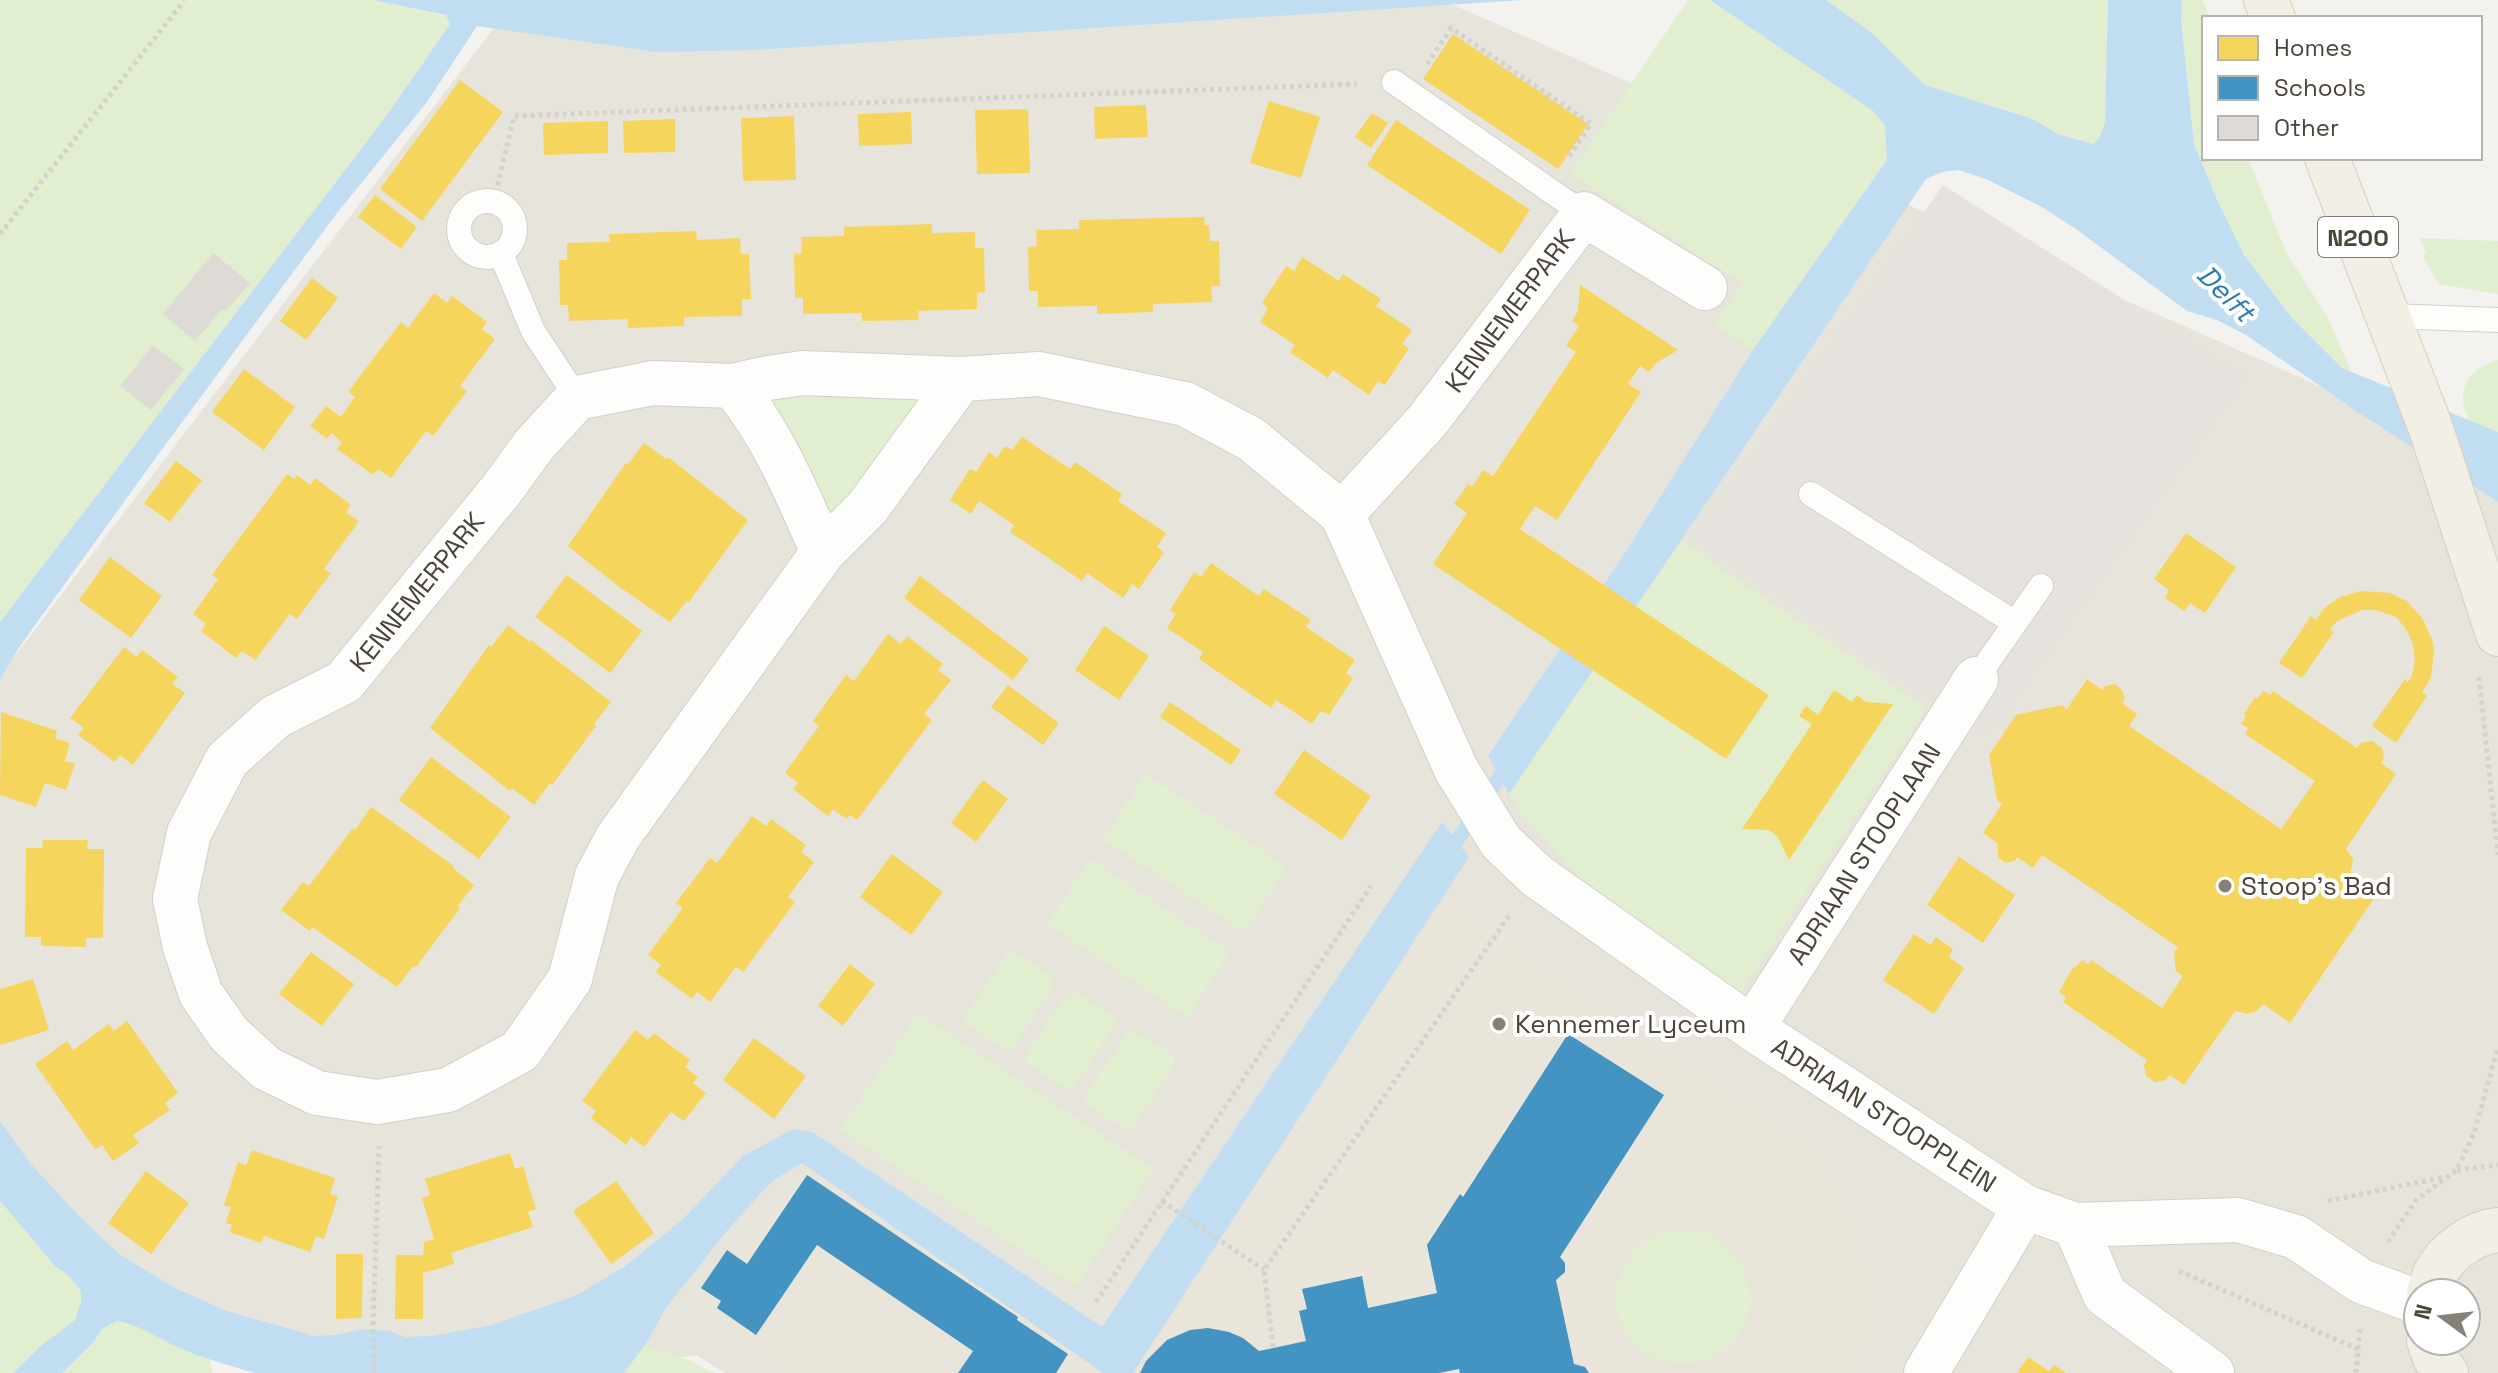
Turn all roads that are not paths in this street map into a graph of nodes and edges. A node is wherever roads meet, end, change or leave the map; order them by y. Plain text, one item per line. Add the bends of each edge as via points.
1 (1401, 87) road end
2 (2328, 160) edge
3 (1584, 214) junction
4 (501, 254) junction
5 (1705, 288) dead end
6 (2498, 320) edge
7 (2394, 330) junction
8 (961, 379) junction
9 (733, 386) junction
10 (577, 398) junction
11 (1811, 494) dead end
12 (1342, 514) junction
13 (823, 552) junction
14 (2041, 586) dead end
15 (2015, 623) junction
16 (2498, 634) edge
17 (1976, 679) joint
18 (1752, 1028) junction
19 (2025, 1207) junction
20 (2075, 1225) junction
21 (2498, 1230) edge
22 (2434, 1277) edge
23 (2402, 1296) edge
24 (1926, 1373) edge
25 (2212, 1373) edge

1 - 3 lane
2 - 7 main road, N200
3 - 5 street, KENNEMERPARK
3 - 12 street, KENNEMERPARK via 1428,420
4 - 4 lane via 476,256 460,239 462,217 480,201 494,201 514,217 513,243
4 - 10 lane via 533,331
6 - 7 lane
7 - 16 main road, N200
8 - 9 street via 803,373
8 - 12 street via 1039,374 1185,404 1251,439
8 - 13 street, KENNEMERPARK via 867,508
9 - 10 street via 653,383
9 - 13 street via 785,464
10 - 13 street, KENNEMERPARK via 344,682 275,717 227,760 189,833 175,899 185,947 201,994 229,1034 266,1068 317,1093 377,1102 448,1090 520,1051 570,979 597,876 618,837
11 - 15 lane
12 - 18 street, ADRIAAN STOOPPLEIN via 1456,769 1501,842 1537,876
14 - 15 lane
15 - 17 lane
17 - 18 street, ADRIAAN STOOPLAAN
18 - 19 street, ADRIAAN STOOPPLEIN
19 - 20 street, ADRIAAN STOOPPLEIN
19 - 24 street
20 - 23 street, ADRIAAN STOOPPLEIN via 2238,1220 2296,1237 2361,1281
20 - 25 street via 2105,1295
21 - 22 main road via 2458,1246

